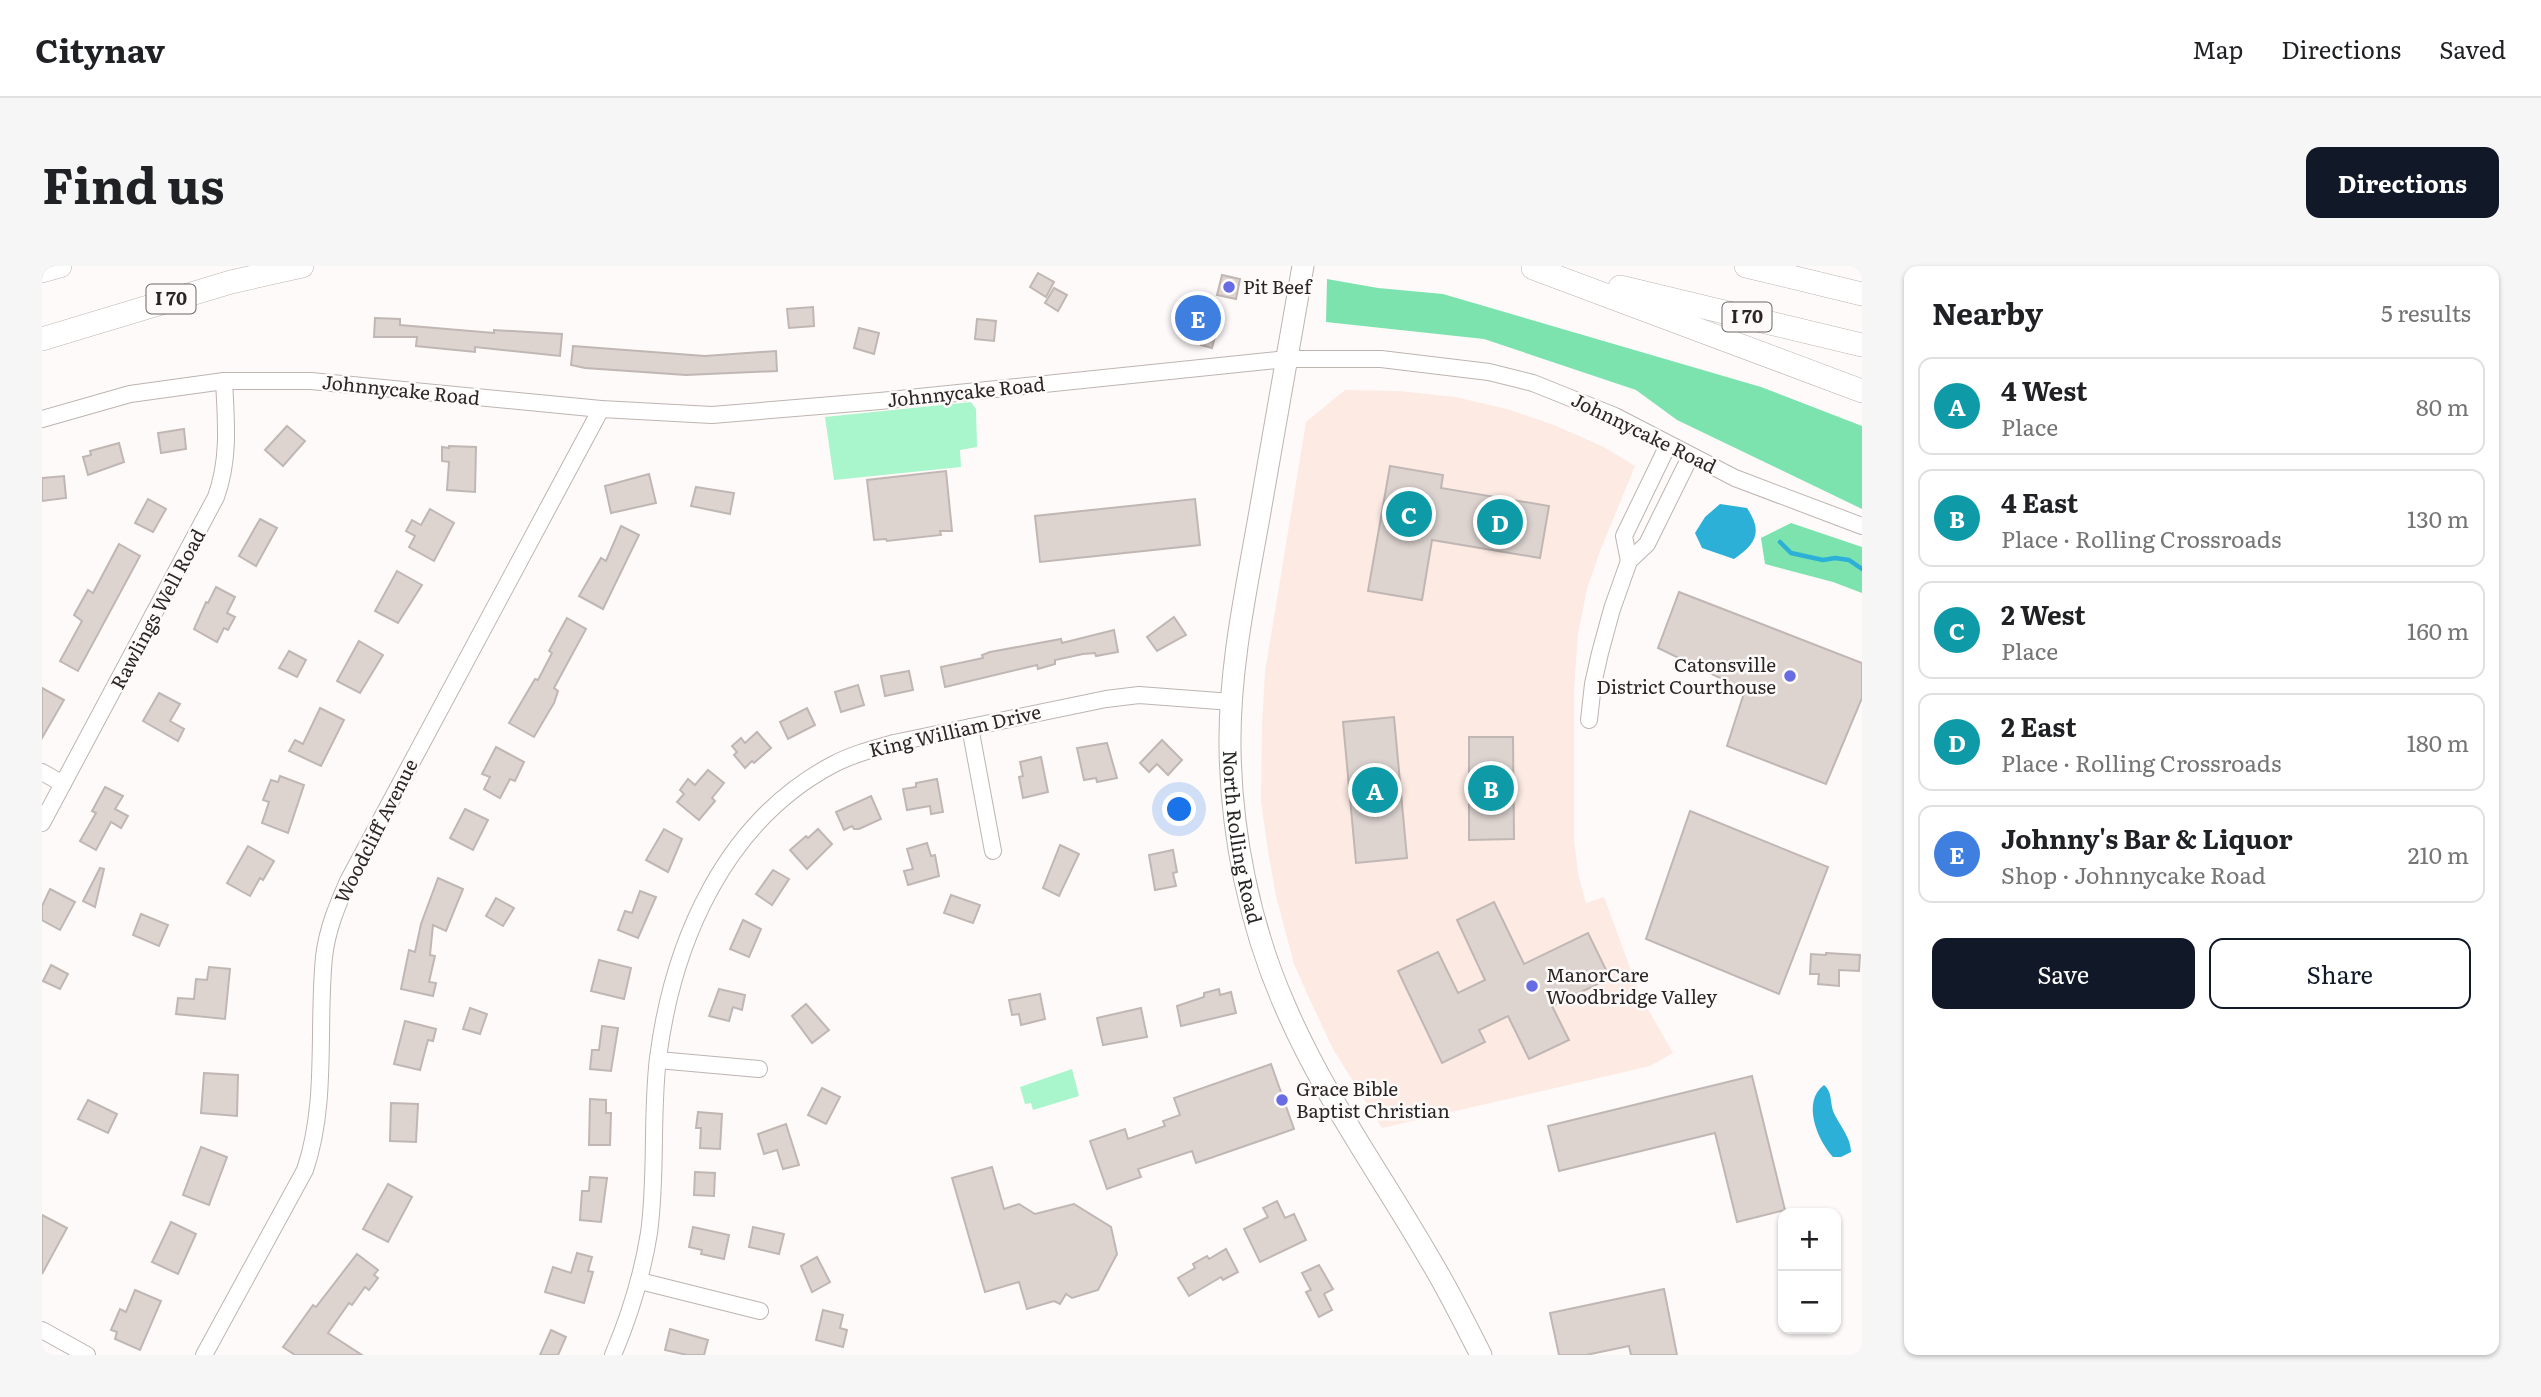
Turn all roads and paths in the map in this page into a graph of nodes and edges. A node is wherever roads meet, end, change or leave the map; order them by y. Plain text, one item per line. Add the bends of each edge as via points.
1 (60, 266) edge
2 (302, 266) edge
3 (1303, 266) edge
4 (1746, 266) edge
5 (1527, 267) edge
6 (42, 271) edge
7 (1862, 293) edge
8 (42, 339) edge
9 (1862, 345) edge
10 (1287, 359) junction
11 (224, 381) junction
12 (1862, 391) edge
13 (601, 409) junction
14 (42, 419) edge
15 (1668, 445) junction
16 (1690, 457) junction
17 (1862, 526) edge
18 (1629, 561) junction
19 (1232, 702) junction
20 (1590, 720) dead end
21 (970, 727) junction
22 (42, 772) edge
23 (64, 784) junction
24 (42, 823) edge
25 (993, 850) dead end
26 (658, 1060) junction
27 (759, 1069) dead end
28 (640, 1281) junction
29 (760, 1311) dead end
30 (42, 1330) edge
31 (87, 1355) edge
32 (204, 1355) edge
33 (613, 1355) edge
34 (1481, 1355) edge

1 - 6 highway
2 - 8 highway, I 70
3 - 10 main road, North Rolling Road
4 - 7 highway
5 - 9 highway, I 70
5 - 12 highway
10 - 13 street, Johnnycake Road via 764,412 712,415
10 - 15 street, Johnnycake Road via 1381,359 1489,372 1574,397
10 - 19 main road, North Rolling Road via 1241,619
11 - 13 street, Johnnycake Road via 311,381
11 - 14 street, Johnnycake Road via 130,394
11 - 23 street, Rawlings Well Road via 226,457 216,497
13 - 32 street, Woodcliff Avenue via 334,913 324,957 314,1144 305,1170
15 - 16 street, Johnnycake Road
15 - 18 street via 1624,536
16 - 17 street, Johnnycake Road
16 - 18 street via 1647,544
18 - 20 street via 1600,653
19 - 21 street, King William Drive via 1139,695
19 - 34 main road, North Rolling Road via 1230,747 1240,848 1259,935 1281,995 1310,1057 1430,1259
21 - 25 street
21 - 26 street, King William Drive via 851,757 807,780 755,825 715,881 686,941 664,1016
22 - 23 street
23 - 24 street, Rawlings Well Road
26 - 27 street
26 - 28 street, King William Drive via 649,1231
28 - 29 street
28 - 33 street, King William Drive
30 - 31 street

